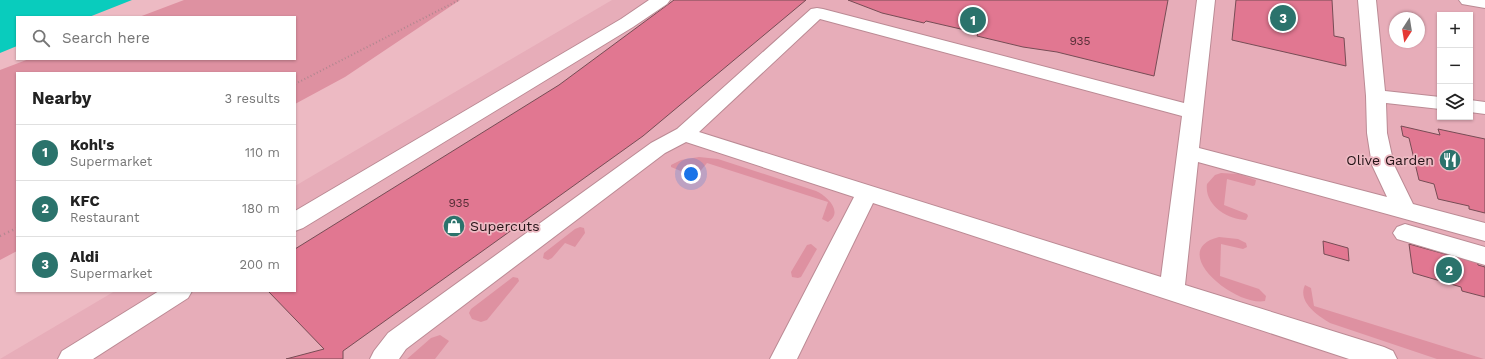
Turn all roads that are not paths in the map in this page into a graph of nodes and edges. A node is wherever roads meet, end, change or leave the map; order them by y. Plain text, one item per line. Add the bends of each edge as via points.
1 (661, 0) edge
2 (1206, 0) edge
3 (1366, 0) edge
4 (1468, 0) edge
5 (1485, 3) edge
6 (1376, 96) junction
7 (1437, 103) edge
8 (1473, 106) edge
9 (1485, 108) edge
10 (1193, 112) junction
11 (684, 134) junction
12 (1188, 152) junction
13 (867, 193) junction
14 (296, 221) edge
15 (1405, 221) junction
16 (1485, 232) edge
17 (1485, 256) edge
18 (1172, 291) junction
19 (177, 292) edge
20 (71, 359) edge
21 (383, 359) edge
22 (783, 359) edge
23 (1384, 359) edge

1 - 14 lane via 627,23
2 - 10 lane
3 - 6 lane
4 - 5 lane
6 - 7 lane
6 - 15 lane via 1377,134 1383,165
8 - 9 lane
10 - 11 lane via 817,14
10 - 12 lane
11 - 13 lane
11 - 21 lane via 658,148 402,337
12 - 15 lane
12 - 18 lane
13 - 18 lane
13 - 22 lane
15 - 16 lane
15 - 17 lane
18 - 23 lane
19 - 20 lane

